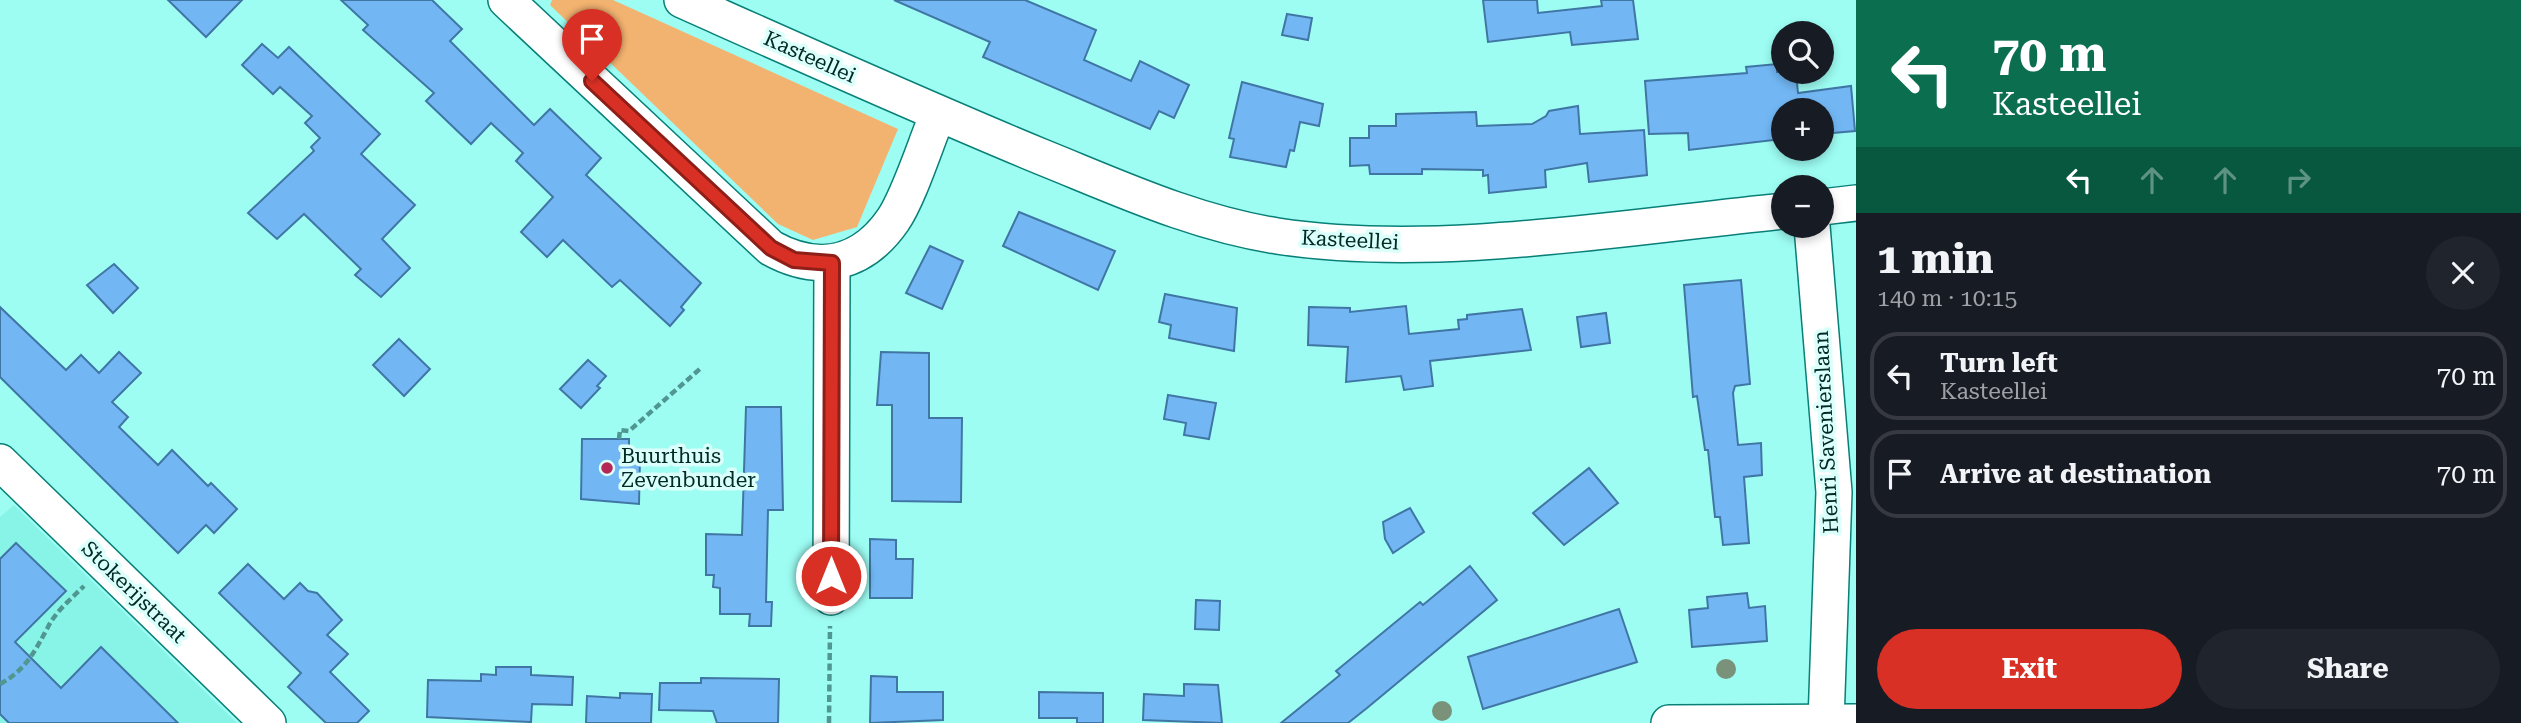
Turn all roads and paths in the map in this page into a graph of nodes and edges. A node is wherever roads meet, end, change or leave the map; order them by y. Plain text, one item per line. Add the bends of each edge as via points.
1 (506, 0) edge
2 (682, 0) edge
3 (937, 114) junction
4 (1856, 203) edge
5 (1834, 205) edge
6 (1771, 212) edge
7 (1813, 238) edge
8 (832, 263) junction
9 (701, 368) dead end
10 (619, 439) dead end
11 (0, 462) edge
12 (106, 565) junction
13 (831, 597) joint
14 (0, 684) edge
15 (1841, 722) edge
16 (268, 723) edge
17 (829, 723) edge
18 (1669, 723) edge

1 - 8 street via 771,248 794,260
2 - 3 street, Kasteellei
3 - 6 street, Kasteellei via 1159,205 1278,236 1389,244 1523,238
3 - 8 street via 895,218 851,259
4 - 5 street
7 - 15 street, Henri Savenierslaan via 1834,492
8 - 13 street
9 - 10 path via 629,431 620,430
11 - 12 street, Stokerijstraat
12 - 14 path via 63,606 26,666
12 - 16 street, Stokerijstraat
13 - 17 path
15 - 18 street

